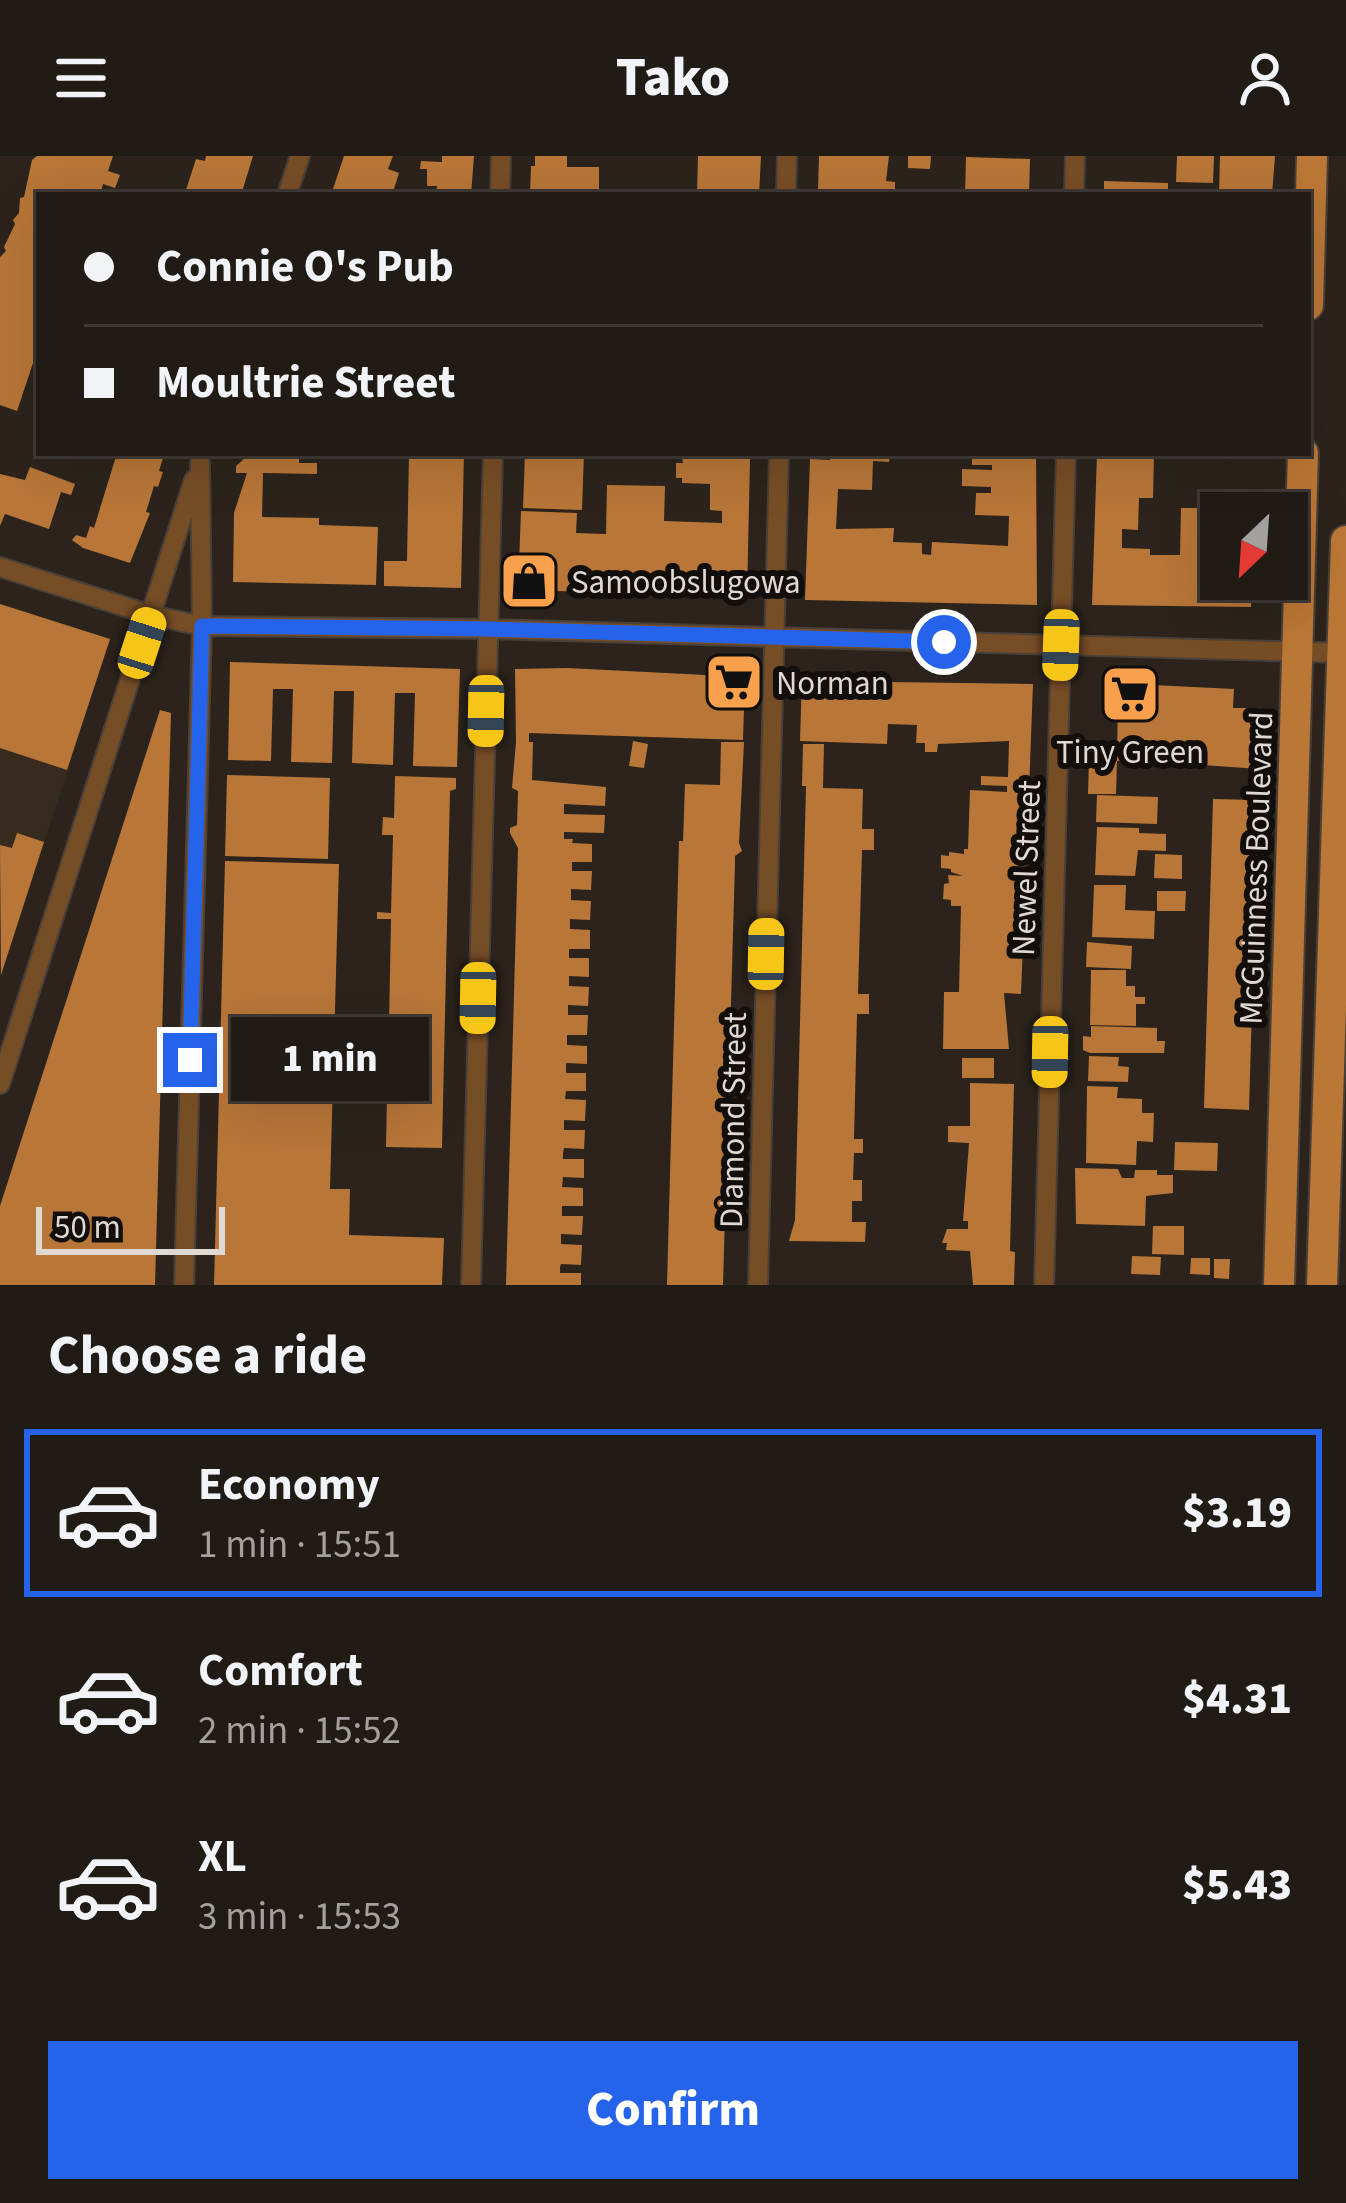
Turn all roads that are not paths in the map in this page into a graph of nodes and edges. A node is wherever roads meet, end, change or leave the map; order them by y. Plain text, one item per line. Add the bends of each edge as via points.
1 (299, 156) edge
2 (501, 156) edge
3 (787, 156) edge
4 (1075, 156) edge
5 (1312, 156) edge
6 (288, 192) edge
7 (500, 192) edge
8 (786, 192) edge
9 (1073, 192) edge
10 (1311, 193) edge
11 (493, 456) edge
12 (779, 456) edge
13 (1066, 456) edge
14 (1303, 456) edge
15 (201, 458) edge
16 (1346, 541) edge
17 (0, 567) edge
18 (151, 615) junction
19 (202, 626) junction
20 (488, 629) junction
21 (774, 638) junction
22 (1061, 645) junction
23 (1298, 651) junction
24 (1344, 653) edge
25 (0, 1084) edge
26 (184, 1285) edge
27 (471, 1285) edge
28 (758, 1285) edge
29 (1044, 1285) edge
30 (1279, 1285) edge
31 (1322, 1285) edge

1 - 6 street
2 - 7 street
3 - 8 street
4 - 9 street
5 - 10 main road
11 - 20 street
12 - 21 street, Diamond Street
13 - 22 street, Newel Street
14 - 23 main road, McGuinness Boulevard
15 - 18 street
15 - 19 street
16 - 24 main road
17 - 18 street
18 - 19 street
18 - 25 street
19 - 20 street
19 - 26 street
20 - 21 street
20 - 27 street
21 - 22 street
21 - 28 street, Diamond Street
22 - 23 street
22 - 29 street, Newel Street
23 - 24 street
23 - 30 main road, McGuinness Boulevard
24 - 31 main road

